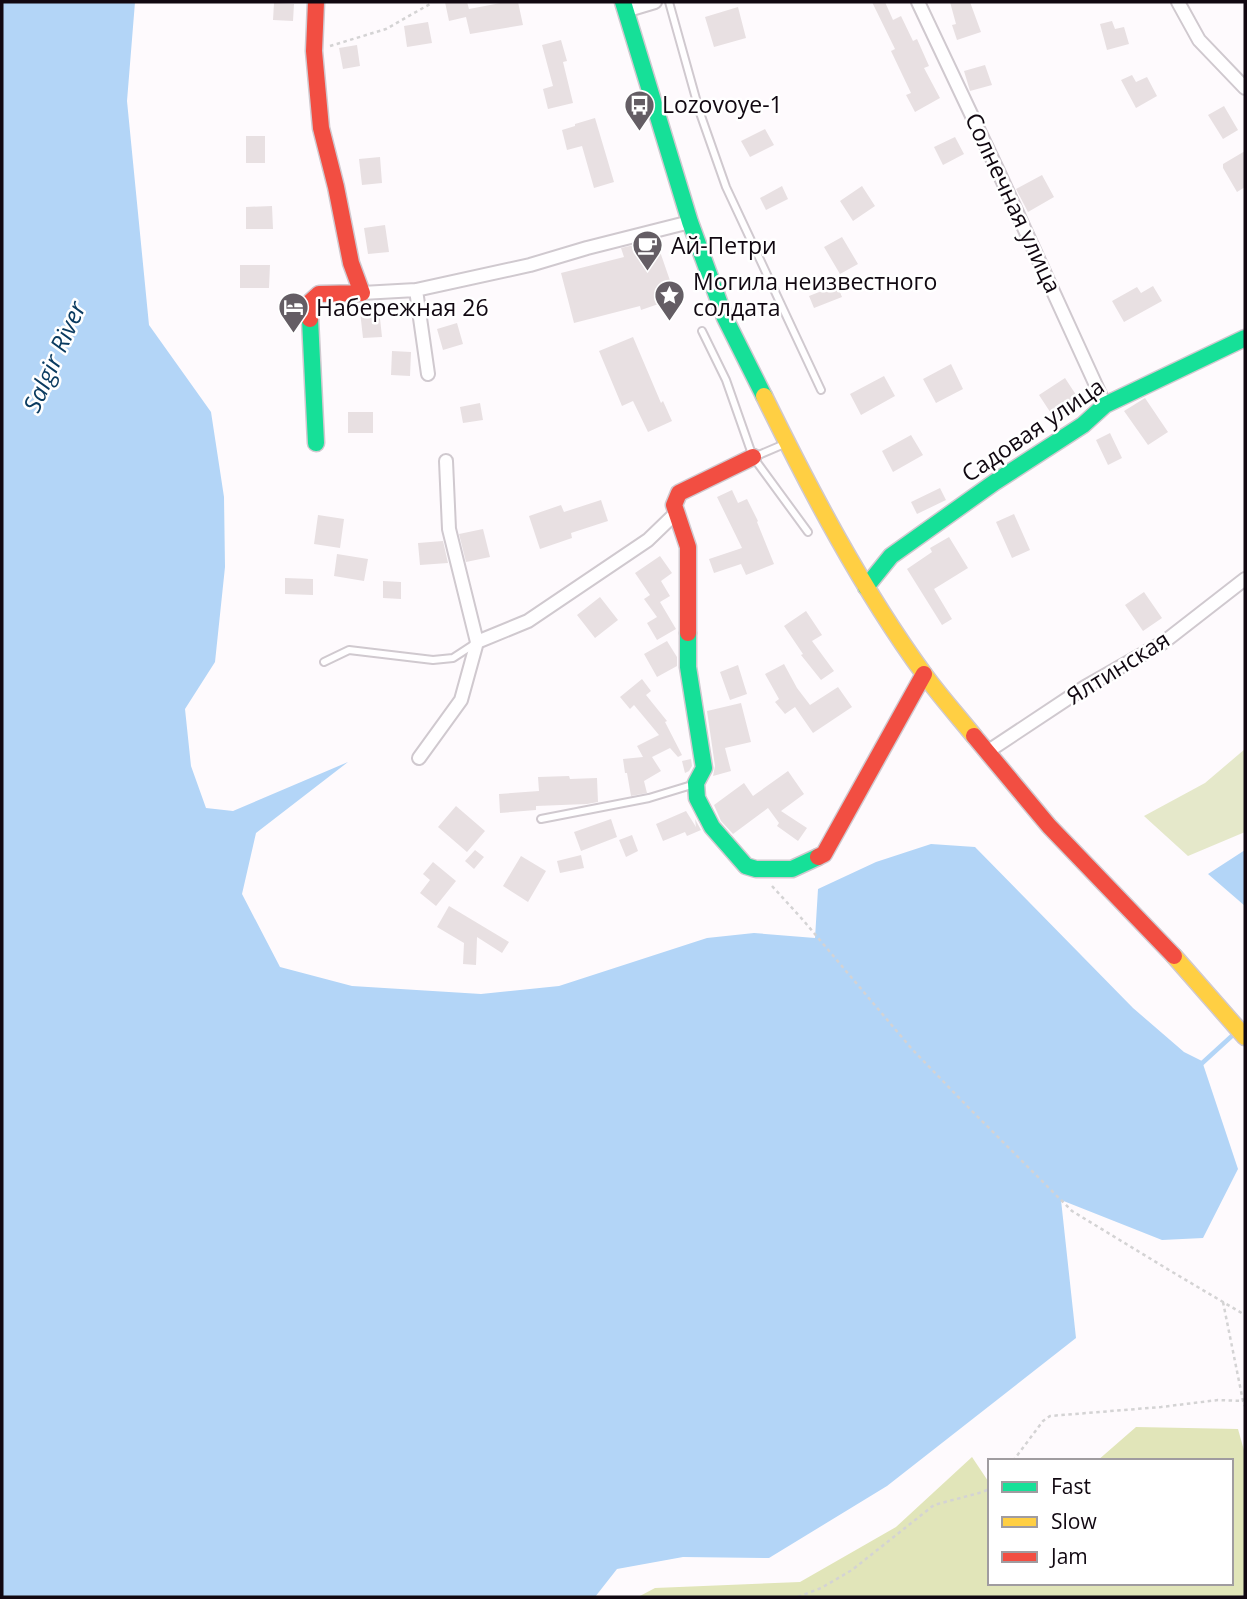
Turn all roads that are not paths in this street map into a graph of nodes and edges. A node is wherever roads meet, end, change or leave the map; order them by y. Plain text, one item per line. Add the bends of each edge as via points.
1 (316, 2) edge
2 (655, 2) edge
3 (669, 2) edge
4 (918, 2) edge
5 (1178, 2) edge
6 (624, 6) edge
7 (1245, 88) edge
8 (690, 222) junction
9 (416, 290) junction
10 (362, 293) junction
11 (702, 331) dead end
12 (1245, 338) edge
13 (428, 374) dead end
14 (821, 390) dead end
15 (1105, 405) junction
16 (316, 443) dead end
17 (788, 443) junction
18 (753, 457) junction
19 (446, 461) dead end
20 (677, 512) junction
21 (808, 532) dead end
22 (1245, 579) edge
23 (866, 587) junction
24 (477, 642) junction
25 (324, 662) dead end
26 (924, 674) junction
27 (987, 752) junction
28 (419, 758) dead end
29 (696, 783) junction
30 (541, 820) dead end
31 (1245, 1037) edge

1 - 10 street via 314,51 321,128
2 - 6 street
3 - 14 lane via 726,187
4 - 15 street, Солнечная улица
5 - 7 street via 1199,40
6 - 8 street
8 - 9 street
8 - 17 street via 725,318
9 - 10 street
9 - 13 street
10 - 16 street via 320,294 309,303
11 - 18 lane via 726,380
12 - 15 street, Садовая улица
15 - 23 street, Садовая улица via 1083,425 891,556
17 - 18 lane
17 - 23 street
18 - 20 street via 679,493 674,505
18 - 21 lane
19 - 24 street via 449,529
20 - 24 street via 648,540 528,621
20 - 29 street via 688,547 688,667 704,768
22 - 27 street, Ялтинская via 1164,642
23 - 26 street
24 - 25 lane via 453,658 433,660 349,650
24 - 28 street via 461,700
26 - 27 street
26 - 29 street via 824,854 792,869 746,866 712,827 697,798
27 - 31 street via 1049,826
29 - 30 lane via 649,798

